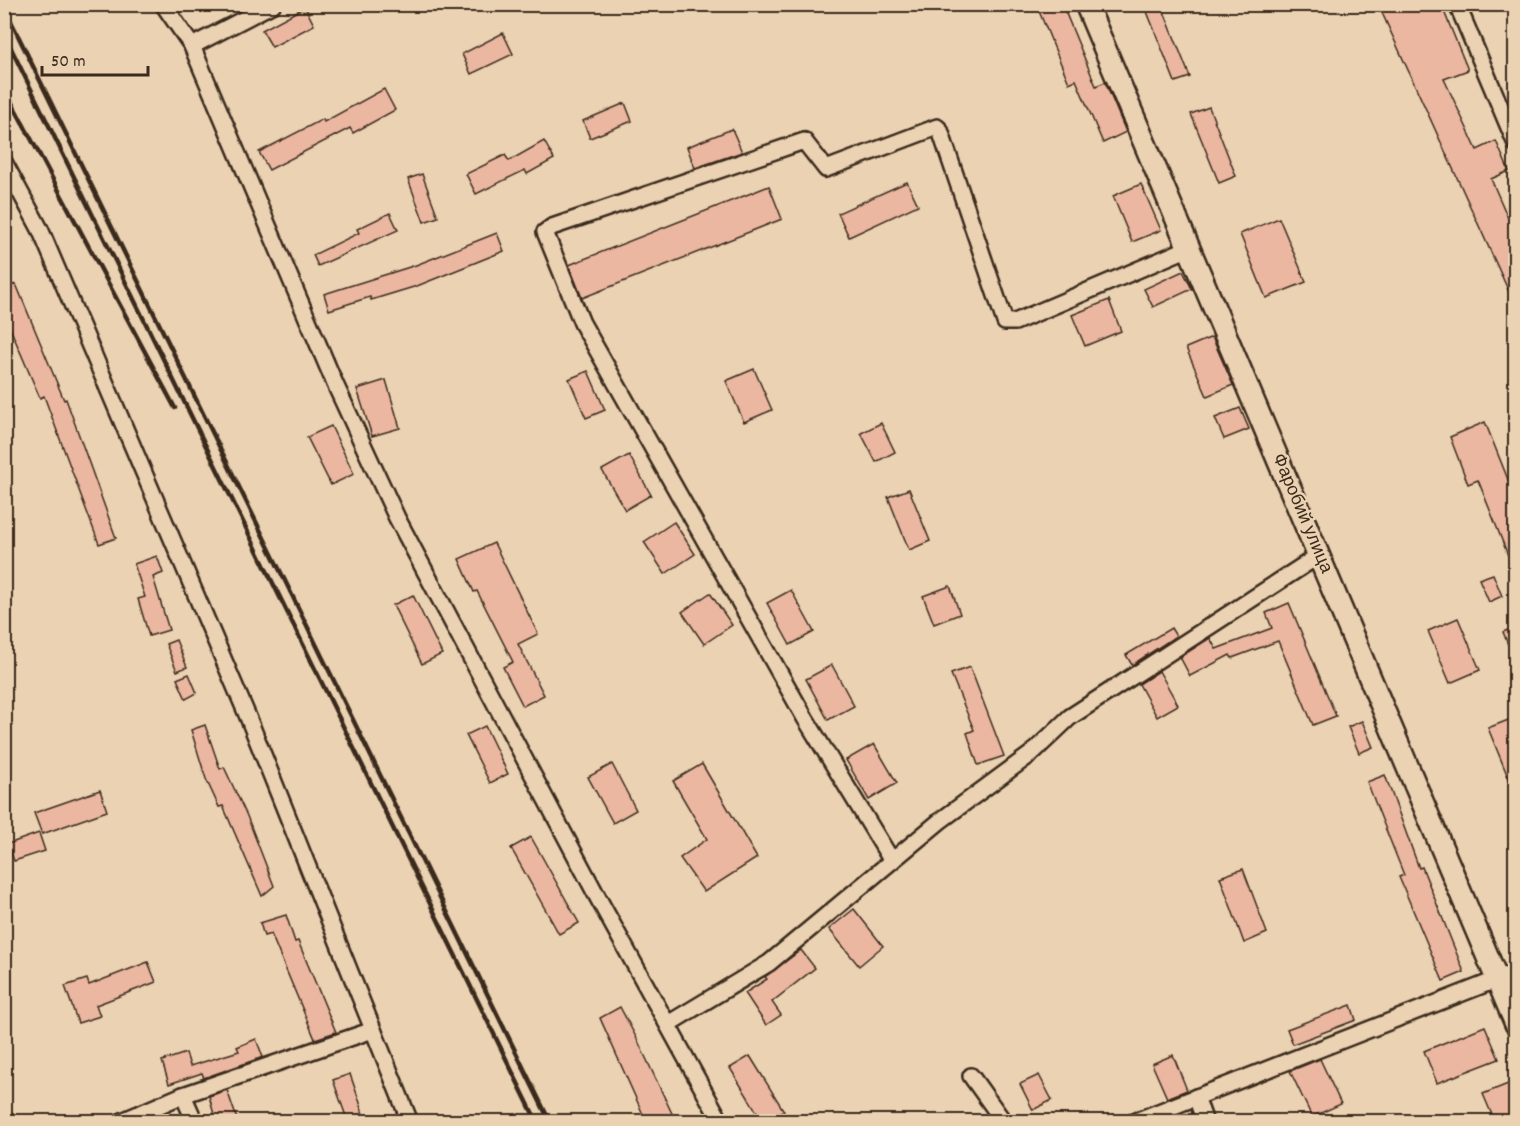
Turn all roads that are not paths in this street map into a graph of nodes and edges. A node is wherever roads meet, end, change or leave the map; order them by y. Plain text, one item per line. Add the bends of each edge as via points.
1 (163, 4) edge
2 (273, 4) edge
3 (1086, 4) edge
4 (1458, 4) edge
5 (192, 46) junction
6 (1515, 144) edge
7 (4, 162) edge
8 (1189, 248) junction
9 (1318, 556) junction
10 (892, 861) junction
11 (1506, 975) edge
12 (668, 1024) junction
13 (1515, 1024) edge
14 (373, 1030) junction
15 (971, 1076) dead end
16 (183, 1095) junction
17 (1196, 1097) junction
18 (120, 1122) edge
19 (195, 1122) edge
20 (410, 1122) edge
21 (721, 1122) edge
22 (1004, 1122) edge
23 (1133, 1122) edge
24 (1205, 1122) edge

1 - 5 street
2 - 5 street
3 - 8 street, Фаробий улица
4 - 6 street
5 - 12 street via 335,384 397,518
7 - 14 street via 40,229 243,706
8 - 9 street, Фаробий улица
8 - 10 street via 1015,322 1005,322 937,128 826,169 804,141 545,232 582,323 806,718
9 - 10 street via 1070,717 1031,754
9 - 11 street, Фаробий улица
10 - 12 street via 769,963
11 - 13 street, Фаробий улица
11 - 17 street
12 - 21 street
14 - 16 street
14 - 20 street
15 - 22 street
16 - 18 street
16 - 19 street
17 - 23 street
17 - 24 street

